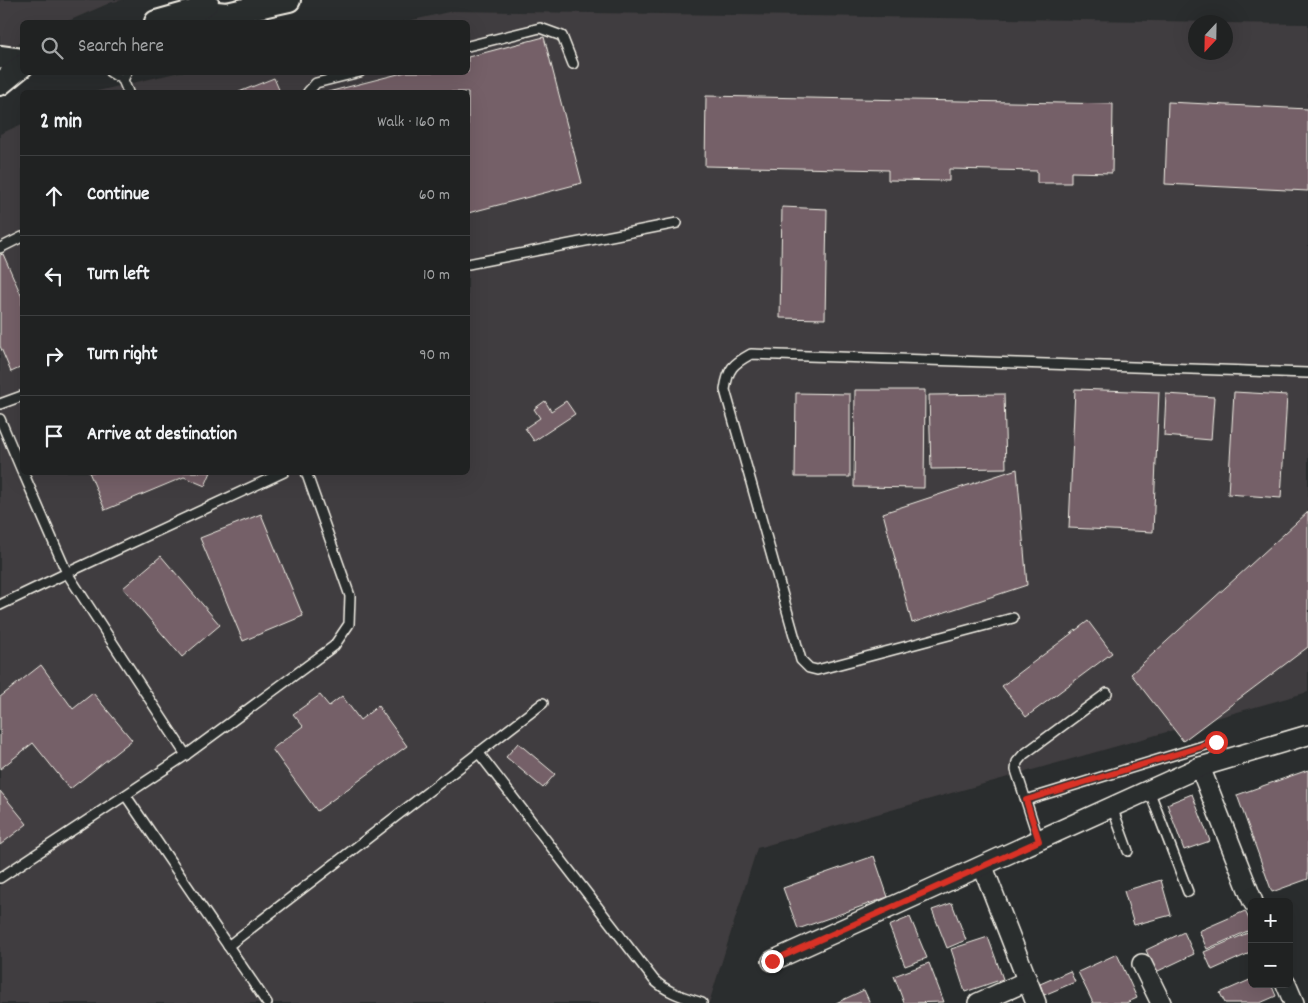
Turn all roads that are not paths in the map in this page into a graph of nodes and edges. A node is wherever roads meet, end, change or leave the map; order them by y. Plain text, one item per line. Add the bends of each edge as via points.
1 (289, 0) edge
2 (204, 6) edge
3 (162, 20) edge
4 (470, 46) edge
5 (0, 57) edge
6 (20, 60) edge
7 (573, 64) dead end
8 (20, 68) edge
9 (349, 75) edge
10 (125, 76) edge
11 (0, 84) edge
12 (128, 90) edge
13 (310, 90) edge
14 (677, 223) dead end
15 (20, 239) edge
16 (0, 248) edge
17 (470, 264) edge
18 (1308, 373) edge
19 (20, 397) edge
20 (0, 404) edge
21 (0, 419) edge
22 (20, 465) edge
23 (24, 475) edge
24 (277, 475) edge
25 (307, 475) edge
26 (67, 572) junction
27 (0, 605) edge
28 (1013, 618) dead end
29 (1107, 693) dead end
30 (543, 703) dead end
31 (1308, 735) edge
32 (1216, 742) dead end
33 (478, 752) junction
34 (186, 755) junction
35 (1200, 767) junction
36 (1149, 790) junction
37 (126, 796) junction
38 (1026, 800) junction
39 (1112, 807) junction
40 (1039, 841) junction
41 (1128, 851) dead end
42 (983, 867) junction
43 (0, 878) edge
44 (1188, 892) dead end
45 (1251, 898) edge
46 (228, 946) junction
47 (772, 961) dead end
48 (1142, 964) dead end
49 (1027, 981) junction
50 (1288, 988) edge
51 (267, 1003) edge
52 (702, 1003) edge
53 (978, 1003) edge
54 (1036, 1003) edge
55 (1161, 1003) edge
56 (1294, 1003) edge

1 - 2 street via 227,14
2 - 3 street
4 - 7 lane via 540,28 562,36
5 - 6 street
8 - 11 street
9 - 13 lane via 316,84
10 - 12 lane
14 - 17 lane
15 - 16 lane
18 - 28 lane via 751,354 734,364 725,390 801,660 809,668 816,670
19 - 20 lane
21 - 22 lane
23 - 26 lane
24 - 26 lane
25 - 34 lane via 350,596 349,624 334,646
26 - 27 lane
26 - 34 lane
29 - 38 lane via 1017,762 1016,770
30 - 33 lane
31 - 35 street
32 - 38 lane
33 - 46 lane
33 - 52 lane via 654,980 674,994
34 - 37 lane
35 - 36 street
35 - 45 street
36 - 39 street
36 - 44 lane
37 - 43 lane
37 - 46 lane
38 - 40 lane
39 - 40 street
39 - 41 lane
40 - 42 street
42 - 47 street
42 - 49 street
46 - 51 lane
48 - 55 street
49 - 53 street
49 - 54 street
50 - 56 street

